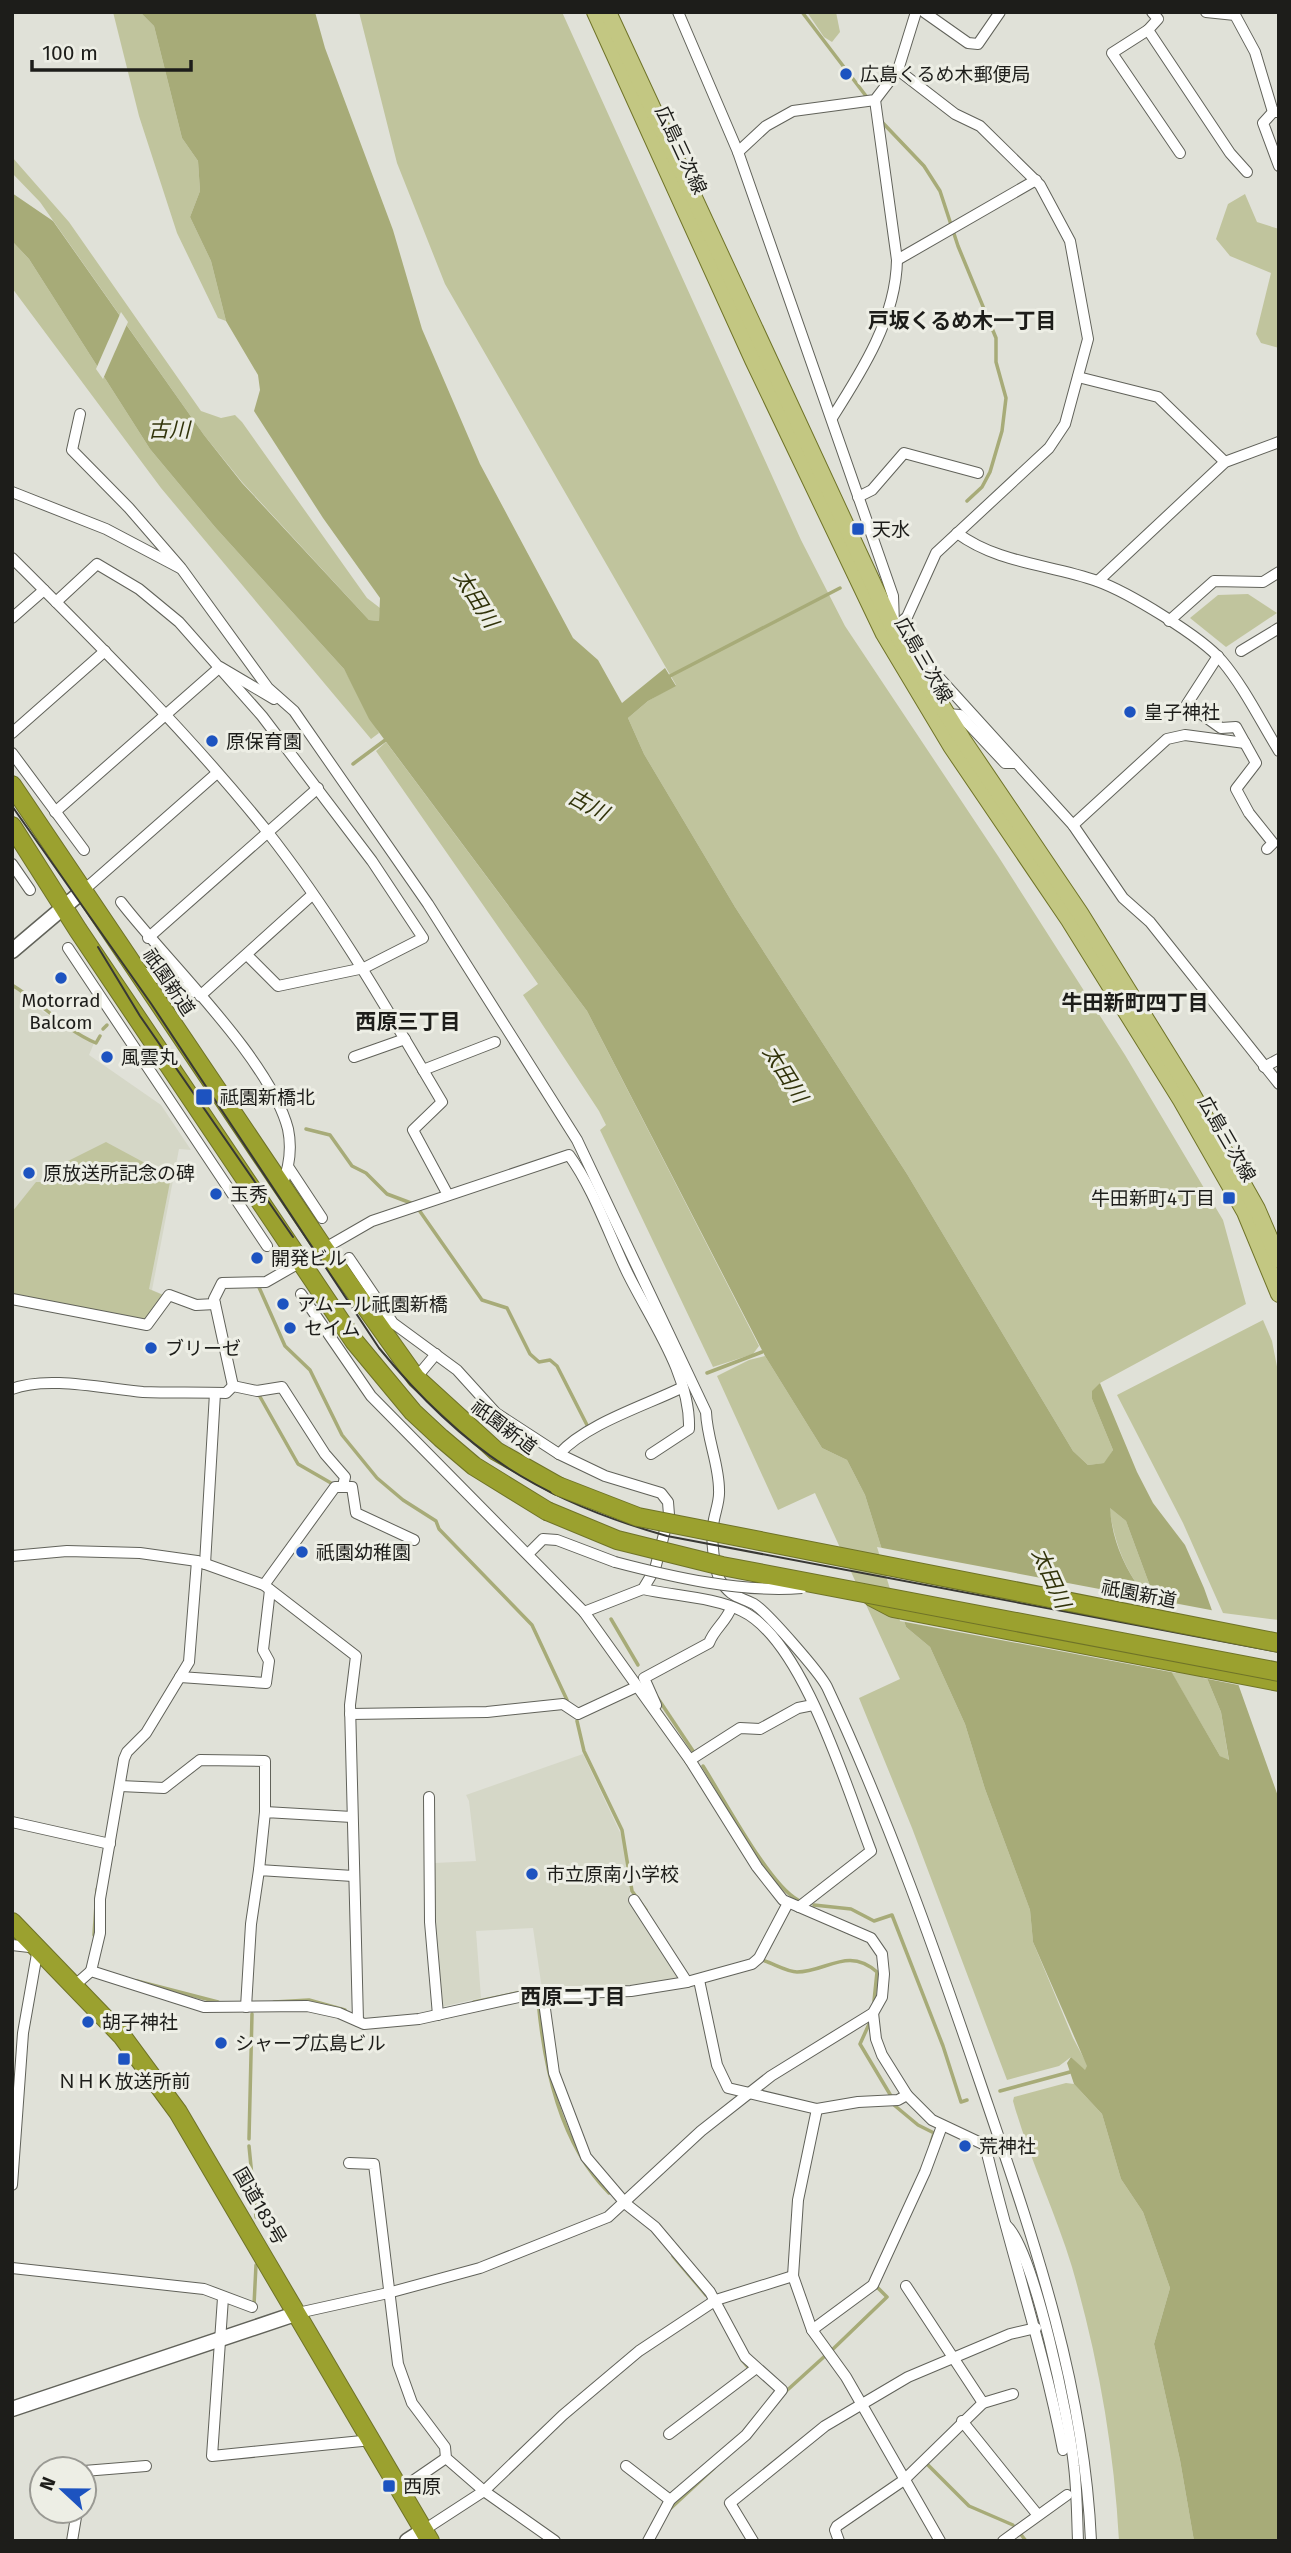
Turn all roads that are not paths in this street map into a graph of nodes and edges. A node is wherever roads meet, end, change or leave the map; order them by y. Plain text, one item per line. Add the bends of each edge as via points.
1 (595, 12) edge
2 (608, 12) edge
3 (916, 12) edge
4 (924, 12) edge
5 (1000, 12) edge
6 (1152, 12) edge
7 (1206, 12) edge
8 (681, 13) edge
9 (1148, 30) junction
10 (898, 70) junction
11 (875, 100) junction
12 (1276, 112) edge
13 (738, 152) junction
14 (1180, 153) dead end
15 (1279, 166) edge
16 (1247, 172) dead end
17 (1036, 180) junction
18 (897, 260) junction
19 (1078, 377) junction
20 (80, 414) dead end
21 (832, 418) junction
22 (1279, 442) edge
23 (1225, 462) junction
24 (978, 473) dead end
25 (12, 492) edge
26 (858, 497) junction
27 (957, 533) junction
28 (12, 558) edge
29 (181, 568) junction
30 (1279, 572) edge
31 (1098, 581) junction
32 (44, 590) junction
33 (55, 602) junction
34 (12, 618) edge
35 (1169, 621) junction
36 (1279, 628) edge
37 (889, 631) junction
38 (105, 651) junction
39 (1241, 651) dead end
40 (1218, 656) junction
41 (925, 662) dead end
42 (220, 667) junction
43 (294, 711) junction
44 (166, 713) junction
45 (947, 714) junction
46 (12, 733) edge
47 (1245, 743) junction
48 (1279, 751) edge
49 (12, 753) edge
50 (1015, 763) junction
51 (217, 773) junction
52 (12, 785) edge
53 (318, 788) junction
54 (42, 794) junction
55 (55, 813) junction
56 (36, 818) junction
57 (1073, 825) junction
58 (14, 832) edge
59 (267, 832) junction
60 (1267, 849) dead end
61 (84, 850) dead end
62 (12, 864) edge
63 (30, 890) dead end
64 (84, 890) junction
65 (312, 895) junction
66 (121, 902) dead end
67 (65, 907) junction
68 (148, 938) junction
69 (68, 948) dead end
70 (12, 951) edge
71 (247, 955) junction
72 (364, 968) junction
73 (136, 970) junction
74 (198, 995) junction
75 (123, 996) junction
76 (117, 1021) junction
77 (405, 1039) junction
78 (495, 1042) dead end
79 (354, 1057) dead end
80 (1279, 1059) edge
81 (1264, 1067) junction
82 (423, 1070) junction
83 (1279, 1084) edge
84 (289, 1168) junction
85 (282, 1186) junction
86 (234, 1194) junction
87 (449, 1195) junction
88 (261, 1200) junction
89 (322, 1218) dead end
90 (267, 1245) dead end
91 (323, 1247) junction
92 (349, 1258) dead end
93 (1279, 1260) edge
94 (302, 1261) junction
95 (300, 1294) dead end
96 (1279, 1294) edge
97 (12, 1300) edge
98 (215, 1304) junction
99 (354, 1341) junction
100 (436, 1354) junction
101 (353, 1373) junction
102 (416, 1378) junction
103 (233, 1386) junction
104 (681, 1388) junction
105 (12, 1390) edge
106 (215, 1393) junction
107 (559, 1454) junction
108 (651, 1454) dead end
109 (343, 1486) junction
110 (414, 1540) dead end
111 (528, 1554) junction
112 (12, 1556) edge
113 (201, 1562) junction
114 (827, 1586) junction
115 (267, 1587) junction
116 (643, 1589) junction
117 (862, 1592) junction
118 (731, 1608) junction
119 (584, 1612) junction
120 (1279, 1643) edge
121 (1279, 1672) edge
122 (180, 1677) junction
123 (1279, 1682) edge
124 (636, 1687) junction
125 (813, 1704) junction
126 (652, 1708) junction
127 (350, 1714) junction
128 (690, 1760) junction
129 (120, 1786) junction
130 (429, 1797) dead end
131 (265, 1812) junction
132 (352, 1817) junction
133 (12, 1822) edge
134 (110, 1844) junction
135 (259, 1870) junction
136 (354, 1876) junction
137 (634, 1900) dead end
138 (788, 1903) junction
139 (799, 1907) junction
140 (12, 1922) edge
141 (12, 1945) edge
142 (38, 1948) junction
143 (91, 1971) junction
144 (699, 1980) junction
145 (687, 1982) junction
146 (74, 1986) junction
147 (543, 1995) junction
148 (246, 2007) junction
149 (873, 2013) junction
150 (438, 2015) junction
151 (358, 2021) junction
152 (750, 2092) junction
153 (907, 2095) junction
154 (817, 2109) junction
155 (942, 2126) junction
156 (349, 2163) dead end
157 (13, 2169) edge
158 (12, 2185) edge
159 (626, 2204) junction
160 (1003, 2223) junction
161 (12, 2268) edge
162 (793, 2276) junction
163 (906, 2286) dead end
164 (388, 2293) junction
165 (223, 2298) junction
166 (716, 2300) junction
167 (252, 2307) dead end
168 (298, 2313) junction
169 (1036, 2328) junction
170 (812, 2330) junction
171 (221, 2338) junction
172 (953, 2358) junction
173 (755, 2369) junction
174 (1013, 2394) dead end
175 (983, 2403) junction
176 (862, 2405) junction
177 (12, 2409) edge
178 (962, 2421) junction
179 (669, 2434) dead end
180 (370, 2437) junction
181 (1063, 2449) dead end
182 (446, 2458) junction
183 (146, 2466) dead end
184 (626, 2466) dead end
185 (98, 2471) edge
186 (904, 2480) junction
187 (401, 2489) junction
188 (484, 2491) junction
189 (1067, 2495) dead end
190 (670, 2500) junction
191 (1037, 2514) junction
192 (427, 2535) edge
193 (407, 2541) edge
194 (555, 2541) edge
195 (648, 2541) edge
196 (752, 2541) edge
197 (839, 2541) edge
198 (940, 2541) edge
199 (1003, 2541) edge
200 (1079, 2541) edge
201 (1091, 2541) edge

1 - 37 main road, 広島三次線 via 753,360
2 - 37 main road, 広島三次線
3 - 10 street
4 - 5 street via 968,43 978,44
6 - 9 street via 1158,19
7 - 12 street via 1235,15 1255,52
8 - 13 street
9 - 14 street via 1112,53
9 - 16 street
10 - 11 street
10 - 17 street via 955,114 980,126
11 - 13 street via 793,111 766,126
11 - 18 street
12 - 15 street via 1263,123
13 - 21 street
17 - 18 street
17 - 19 street via 1070,241 1088,339
18 - 21 street via 896,279 871,355
19 - 23 street via 1158,397
19 - 27 street via 1065,424 1049,448
20 - 29 street via 72,450
21 - 26 street
22 - 23 street
23 - 31 street
24 - 26 street via 904,453 872,490
25 - 29 street via 106,529
26 - 37 street via 893,596
27 - 31 street via 1003,557
27 - 37 street via 936,553 907,617
28 - 32 street
29 - 43 street via 268,688
30 - 35 street via 1263,582 1214,581
31 - 35 street
32 - 33 street
32 - 34 street
33 - 38 street
33 - 42 street via 97,564 139,589 179,622
35 - 40 street
36 - 39 street
37 - 45 main road, 広島三次線
37 - 96 main road, 広島三次線 via 951,746 1069,920 1181,1100 1245,1213
38 - 44 street
38 - 46 street
40 - 47 street via 1187,704 1221,728 1236,727
40 - 48 street
41 - 50 street
42 - 43 street
42 - 44 street
42 - 53 street
43 - 201 street via 482,985 577,1140 706,1412 707,1438 719,1486 712,1528 719,1578 736,1598 755,1605 825,1683 905,1871 1031,2232 1080,2423
44 - 51 street
44 - 55 street
45 - 50 street via 960,715 1005,763
45 - 93 main road, 広島三次線 via 1080,913 1191,1092
47 - 57 street via 1185,735 1167,739
47 - 60 street via 1256,762 1236,789 1273,843
49 - 54 street
50 - 57 street
51 - 59 street
51 - 64 street
52 - 56 highway, 祇園新道
53 - 59 street
53 - 72 street via 423,939
54 - 55 street
54 - 56 street
55 - 61 street
56 - 64 highway, 祇園新道
57 - 81 street via 1123,898 1150,922
58 - 67 highway
59 - 65 street
59 - 68 street
62 - 63 street
64 - 67 street
64 - 73 highway, 祇園新道
65 - 71 street
65 - 72 street
66 - 68 street
67 - 70 street
67 - 75 highway
68 - 74 street
69 - 76 street
71 - 72 street via 278,986
71 - 74 street
72 - 77 street
73 - 74 street
73 - 85 highway, 祇園新道
74 - 84 street via 254,1063 277,1103 287,1126
75 - 76 street
75 - 88 highway
76 - 86 street
77 - 79 street
77 - 82 street
78 - 82 street
80 - 81 street
81 - 83 street
82 - 87 street via 442,1102 413,1130
84 - 85 street
84 - 89 street
85 - 91 highway, 祇園新道
86 - 88 street
86 - 90 street
87 - 91 street via 372,1221
87 - 104 street via 569,1154 666,1342
88 - 94 highway
91 - 94 street
91 - 102 highway, 祇園新道
92 - 100 street via 393,1322
94 - 98 street via 266,1282 222,1283
94 - 99 highway
95 - 101 street
97 - 98 street via 147,1325 169,1295 196,1305
98 - 103 street
99 - 101 street via 349,1356
99 - 114 highway, bridge via 441,1438 484,1474 547,1511 617,1540
100 - 102 street
100 - 107 street via 496,1413
101 - 111 street
102 - 120 highway, 祇園新道, bridge via 496,1451 558,1486 638,1517
103 - 106 street via 226,1394
103 - 109 street via 257,1391 282,1387 345,1477
104 - 107 street via 586,1433
104 - 108 street via 690,1414 689,1429
105 - 106 street via 63,1384
106 - 113 street
107 - 116 street via 605,1476 661,1493 668,1502 655,1569
109 - 110 street via 352,1487 356,1513
109 - 115 street via 335,1487
111 - 114 street, bridge via 543,1539 557,1540 664,1575 727,1584
111 - 119 street
112 - 113 street via 67,1551 140,1553
113 - 115 street
113 - 122 street via 189,1662
114 - 117 highway, bridge
115 - 122 street via 266,1683
115 - 127 street via 356,1656
116 - 118 street
116 - 119 street
117 - 121 highway, bridge
117 - 123 highway, bridge via 893,1608
118 - 125 street via 764,1625 802,1679
118 - 126 street via 709,1643 644,1678 656,1705
119 - 124 street
122 - 129 street via 146,1733 127,1752
124 - 126 street
124 - 127 street via 578,1714 563,1704 487,1712
125 - 128 street via 760,1729 740,1728
125 - 139 street via 871,1851
126 - 128 street
127 - 132 street
128 - 138 street via 757,1867
129 - 131 street via 164,1788 200,1760 265,1761
129 - 134 street
130 - 150 street via 430,1922
131 - 132 street
131 - 135 street
132 - 136 street
133 - 134 street
134 - 143 street
135 - 136 street
135 - 148 street
136 - 151 street
137 - 145 street
138 - 139 street
138 - 144 street via 759,1958
139 - 149 street via 871,1938 882,1954 881,1997
140 - 142 highway, 国道183号
141 - 142 street
142 - 146 highway, 国道183号
142 - 157 street via 23,2033
143 - 146 street
143 - 148 street via 204,2007
144 - 145 street
144 - 152 street via 717,2065 728,2088
145 - 147 street via 631,1991
146 - 168 highway, 国道183号 via 122,2036 178,2112
147 - 150 street
147 - 159 street via 554,2073 577,2140
148 - 151 street via 307,2006
149 - 152 street
149 - 153 street via 882,2055
150 - 151 street via 365,2024
152 - 154 street
152 - 159 street via 701,2131
153 - 154 street via 898,2100
153 - 155 street
154 - 162 street via 798,2200
155 - 160 street via 985,2145
155 - 170 street via 873,2285
156 - 164 street via 374,2164
157 - 158 street
159 - 164 street via 608,2217 480,2268
159 - 166 street via 655,2227
160 - 169 street
160 - 200 street via 1024,2252 1065,2409
161 - 165 street via 204,2290
162 - 166 street
162 - 170 street
163 - 172 street
164 - 168 street
164 - 182 street via 403,2385 445,2446
165 - 167 street
165 - 171 street
166 - 173 street
166 - 188 street via 639,2351
168 - 171 street
168 - 180 highway, 国道183号
169 - 172 street
169 - 181 street
170 - 176 street
171 - 177 street
171 - 180 street via 212,2456
172 - 175 street
172 - 176 street via 908,2377
173 - 179 street
173 - 190 street via 782,2390 746,2435
174 - 175 street
175 - 178 street
176 - 186 street
176 - 196 street via 808,2438 730,2503
178 - 186 street
178 - 191 street
180 - 187 highway, 国道183号
182 - 187 street
182 - 188 street
183 - 185 street
184 - 190 street
186 - 197 street via 837,2526
186 - 198 street
187 - 192 highway, 国道183号
188 - 192 street
188 - 194 street
189 - 191 street
190 - 195 street
191 - 199 street
192 - 193 street

